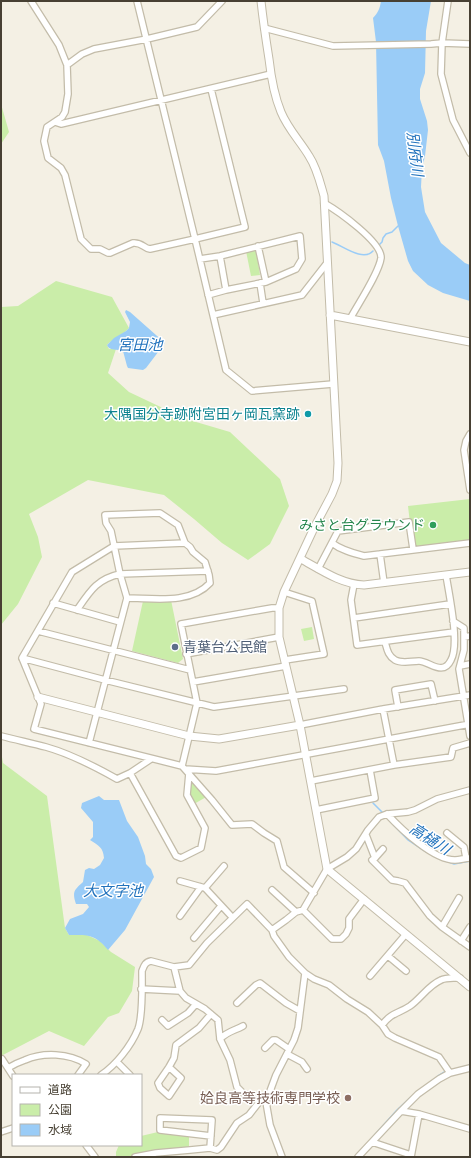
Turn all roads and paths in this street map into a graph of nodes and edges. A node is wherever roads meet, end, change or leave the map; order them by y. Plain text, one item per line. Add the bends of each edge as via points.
1 (30, 1) edge
2 (138, 1) edge
3 (222, 1) edge
4 (262, 1) edge
5 (448, 1) edge
6 (264, 28) junction
7 (147, 39) junction
8 (442, 43) junction
9 (470, 44) edge
10 (67, 65) junction
11 (271, 74) junction
12 (211, 89) junction
13 (161, 100) junction
14 (55, 122) junction
15 (470, 153) edge
16 (324, 203) junction
17 (195, 239) junction
18 (258, 246) junction
19 (220, 256) junction
20 (200, 259) junction
21 (327, 263) junction
22 (266, 282) junction
23 (260, 283) junction
24 (226, 290) junction
25 (208, 294) junction
26 (263, 303) junction
27 (212, 315) junction
28 (330, 315) junction
29 (350, 319) junction
30 (470, 342) edge
31 (333, 384) junction
32 (470, 434) edge
33 (470, 486) edge
34 (185, 543) junction
35 (332, 543) junction
36 (470, 543) edge
37 (114, 546) junction
38 (413, 549) junction
39 (380, 554) junction
40 (301, 559) junction
41 (318, 569) junction
42 (208, 571) junction
43 (470, 572) edge
44 (120, 574) junction
45 (446, 575) junction
46 (384, 583) junction
47 (354, 584) junction
48 (284, 592) junction
49 (127, 598) junction
50 (53, 603) junction
51 (450, 604) junction
52 (279, 608) junction
53 (77, 610) junction
54 (354, 618) junction
55 (453, 621) junction
56 (120, 622) junction
57 (38, 631) junction
58 (454, 632) junction
59 (279, 637) junction
60 (467, 637) edge
61 (385, 642) junction
62 (113, 650) junction
63 (186, 654) junction
64 (22, 658) junction
65 (286, 663) junction
66 (470, 664) edge
67 (460, 666) junction
68 (190, 670) junction
69 (105, 680) junction
70 (193, 682) junction
71 (344, 689) dead end
72 (293, 695) junction
73 (467, 695) edge
74 (38, 697) junction
75 (435, 701) junction
76 (197, 703) junction
77 (398, 706) junction
78 (383, 709) junction
79 (97, 712) junction
80 (469, 724) edge
81 (300, 725) junction
82 (1, 736) edge
83 (189, 736) junction
84 (470, 736) edge
85 (389, 739) junction
86 (89, 743) junction
87 (470, 743) edge
88 (305, 755) junction
89 (151, 759) junction
90 (394, 765) junction
91 (185, 769) junction
92 (370, 770) junction
93 (130, 773) junction
94 (311, 781) junction
95 (470, 790) edge
96 (316, 810) junction
97 (387, 814) junction
98 (447, 833) dead end
99 (366, 835) junction
100 (383, 849) dead end
101 (375, 858) junction
102 (468, 858) edge
103 (224, 866) dead end
104 (327, 869) junction
105 (180, 881) dead end
106 (203, 888) junction
107 (272, 890) dead end
108 (314, 893) junction
109 (459, 898) dead end
110 (364, 899) junction
111 (221, 906) junction
112 (303, 910) junction
113 (296, 912) junction
114 (180, 916) dead end
115 (232, 917) junction
116 (442, 927) junction
117 (470, 927) edge
118 (272, 930) junction
119 (406, 934) junction
120 (194, 938) dead end
121 (461, 941) junction
122 (470, 947) edge
123 (388, 956) junction
124 (174, 967) junction
125 (406, 971) dead end
126 (305, 973) junction
127 (370, 976) dead end
128 (460, 978) junction
129 (470, 987) edge
130 (141, 989) junction
131 (180, 991) junction
132 (237, 1003) dead end
133 (196, 1004) junction
134 (300, 1011) junction
135 (211, 1014) junction
136 (162, 1020) dead end
137 (382, 1025) junction
138 (243, 1026) dead end
139 (220, 1039) junction
140 (265, 1048) dead end
141 (288, 1052) junction
142 (2, 1059) edge
143 (117, 1062) junction
144 (169, 1067) junction
145 (8, 1068) junction
146 (470, 1068) edge
147 (306, 1069) dead end
148 (450, 1073) junction
149 (12, 1074) edge
150 (79, 1074) edge
151 (102, 1074) edge
152 (129, 1074) edge
153 (263, 1102) junction
154 (400, 1111) junction
155 (419, 1114) junction
156 (12, 1128) edge
157 (470, 1129) edge
158 (1, 1132) edge
159 (211, 1136) junction
160 (372, 1142) junction
161 (87, 1146) edge
162 (210, 1148) junction
163 (411, 1156) edge
164 (95, 1157) edge
165 (135, 1157) edge
166 (282, 1157) edge
167 (358, 1157) edge

1 - 10 street via 59,45
2 - 7 street
3 - 7 street via 197,26
4 - 6 street
5 - 8 street
6 - 8 street via 333,46
6 - 11 street
7 - 10 street via 94,49
7 - 13 street
8 - 9 street
8 - 15 street via 441,74 453,120
10 - 14 street via 67,106 62,117
11 - 12 street
11 - 16 street via 281,112 317,171
12 - 13 street
12 - 17 street via 245,227
13 - 14 street via 61,124
13 - 17 street
14 - 17 street via 47,127 44,137 46,152 48,158 63,172 81,239 91,249 110,253 133,243 150,249
16 - 21 street
16 - 29 street via 369,237 380,252 381,258 376,273
17 - 20 street
18 - 19 street
18 - 22 street
18 - 22 street via 300,236 302,258 296,269
19 - 20 street
19 - 24 street
20 - 25 street
21 - 26 street via 302,295
21 - 28 street
22 - 23 street
23 - 24 street
23 - 26 street
24 - 25 street
25 - 27 street
26 - 27 street
27 - 31 street via 226,370 252,392
28 - 29 street
28 - 31 street
29 - 30 street
31 - 40 street via 337,481
32 - 33 street via 464,450
34 - 37 street
34 - 37 street via 178,525 160,513 105,516 106,523 112,531
34 - 42 street via 205,562
35 - 38 street via 338,531 409,522
35 - 39 street via 351,553 364,556
35 - 41 street
36 - 38 street
37 - 44 street
37 - 50 street via 72,572
38 - 39 street
39 - 46 street
40 - 41 street
40 - 48 street
41 - 47 street
42 - 44 street
42 - 49 street via 210,583 206,588 182,598
43 - 45 street
44 - 49 street
44 - 53 street via 104,579 95,586
45 - 46 street
45 - 51 street
46 - 47 street
47 - 54 street via 351,600
48 - 52 street
48 - 65 street via 312,601 324,654
49 - 56 street
50 - 53 street
50 - 57 street
51 - 54 street
51 - 55 street
52 - 59 street
52 - 63 street via 182,624
53 - 56 street
54 - 61 street via 357,645
55 - 58 street
55 - 60 street via 464,628
56 - 62 street
57 - 62 street
57 - 64 street
58 - 61 street
58 - 61 street via 454,655 447,666 440,668 421,660 396,661 389,654
59 - 63 street
59 - 65 street
60 - 67 street
62 - 68 street
62 - 69 street
63 - 68 street
64 - 69 street
64 - 74 street
65 - 70 street
65 - 72 street
66 - 67 street
67 - 73 street
68 - 70 street
69 - 76 street
69 - 79 street
70 - 76 street
71 - 72 street
72 - 76 street via 214,707
72 - 81 street
73 - 75 street
73 - 80 street
74 - 79 street
74 - 86 street via 41,704 34,729
75 - 77 street
75 - 77 street via 431,684 395,690
76 - 83 street
77 - 78 street
78 - 81 street
78 - 85 street
79 - 83 street
79 - 86 street
80 - 84 street
80 - 85 street
81 - 83 street via 219,739
81 - 88 street
82 - 93 street via 76,757 117,779
83 - 91 street
85 - 88 street
85 - 90 street
86 - 89 street
87 - 90 street via 453,748 451,757
88 - 91 street via 216,771
88 - 94 street
89 - 91 street
89 - 93 street
90 - 92 street
91 - 93 street via 187,795 205,828 201,848 181,858 176,856
91 - 108 street via 232,825 252,824 277,842 284,867
92 - 94 street
92 - 96 street via 375,798
94 - 96 street
95 - 97 street via 437,799 415,810
96 - 104 street
97 - 99 street via 379,817
97 - 102 street via 410,837 436,854 447,859
98 - 102 street via 464,847
99 - 101 street
99 - 104 street via 347,857
100 - 101 street
101 - 116 street via 372,860 392,880 405,883 430,916
103 - 106 street
104 - 108 street
104 - 110 street
105 - 106 street
106 - 111 street
106 - 114 street
107 - 113 street
108 - 112 street
109 - 116 street
110 - 112 street via 349,920 346,934 341,939 332,939
110 - 119 street
111 - 115 street
111 - 120 street
112 - 113 street
113 - 118 street
115 - 118 street via 247,904
115 - 124 street via 188,965
116 - 121 street
117 - 121 street
118 - 126 street via 289,957
119 - 123 street
119 - 128 street
121 - 122 street
123 - 125 street
123 - 127 street
124 - 130 street via 148,962 142,971
124 - 131 street
126 - 134 street
126 - 137 street via 329,985
128 - 129 street
128 - 137 street via 443,978 409,1006 387,1018
130 - 131 street
130 - 143 street via 138,1029
131 - 133 street
132 - 134 street via 260,983
133 - 135 street
133 - 136 street via 188,1013 168,1026
134 - 141 street via 298,1028
135 - 139 street via 218,1020
135 - 144 street via 199,1028 176,1045 174,1058
137 - 148 street via 388,1034 395,1038 440,1057
138 - 139 street via 227,1032
139 - 153 street via 230,1060 237,1087 243,1093
140 - 141 street via 276,1040
141 - 147 street via 302,1062
141 - 153 street
142 - 145 street
143 - 151 street
143 - 152 street
144 - 144 street via 158,1082 160,1088 169,1096 181,1078
145 - 149 street
145 - 150 street via 36,1056 65,1056 86,1064
146 - 148 street
148 - 154 street via 418,1094
153 - 162 street via 237,1123 221,1147 217,1150
153 - 166 street
154 - 155 street
154 - 160 street
155 - 157 street
155 - 163 street
156 - 158 street
159 - 159 street via 212,1120 160,1118 160,1130
159 - 162 street
160 - 163 street
160 - 167 street
161 - 164 street
162 - 165 street

